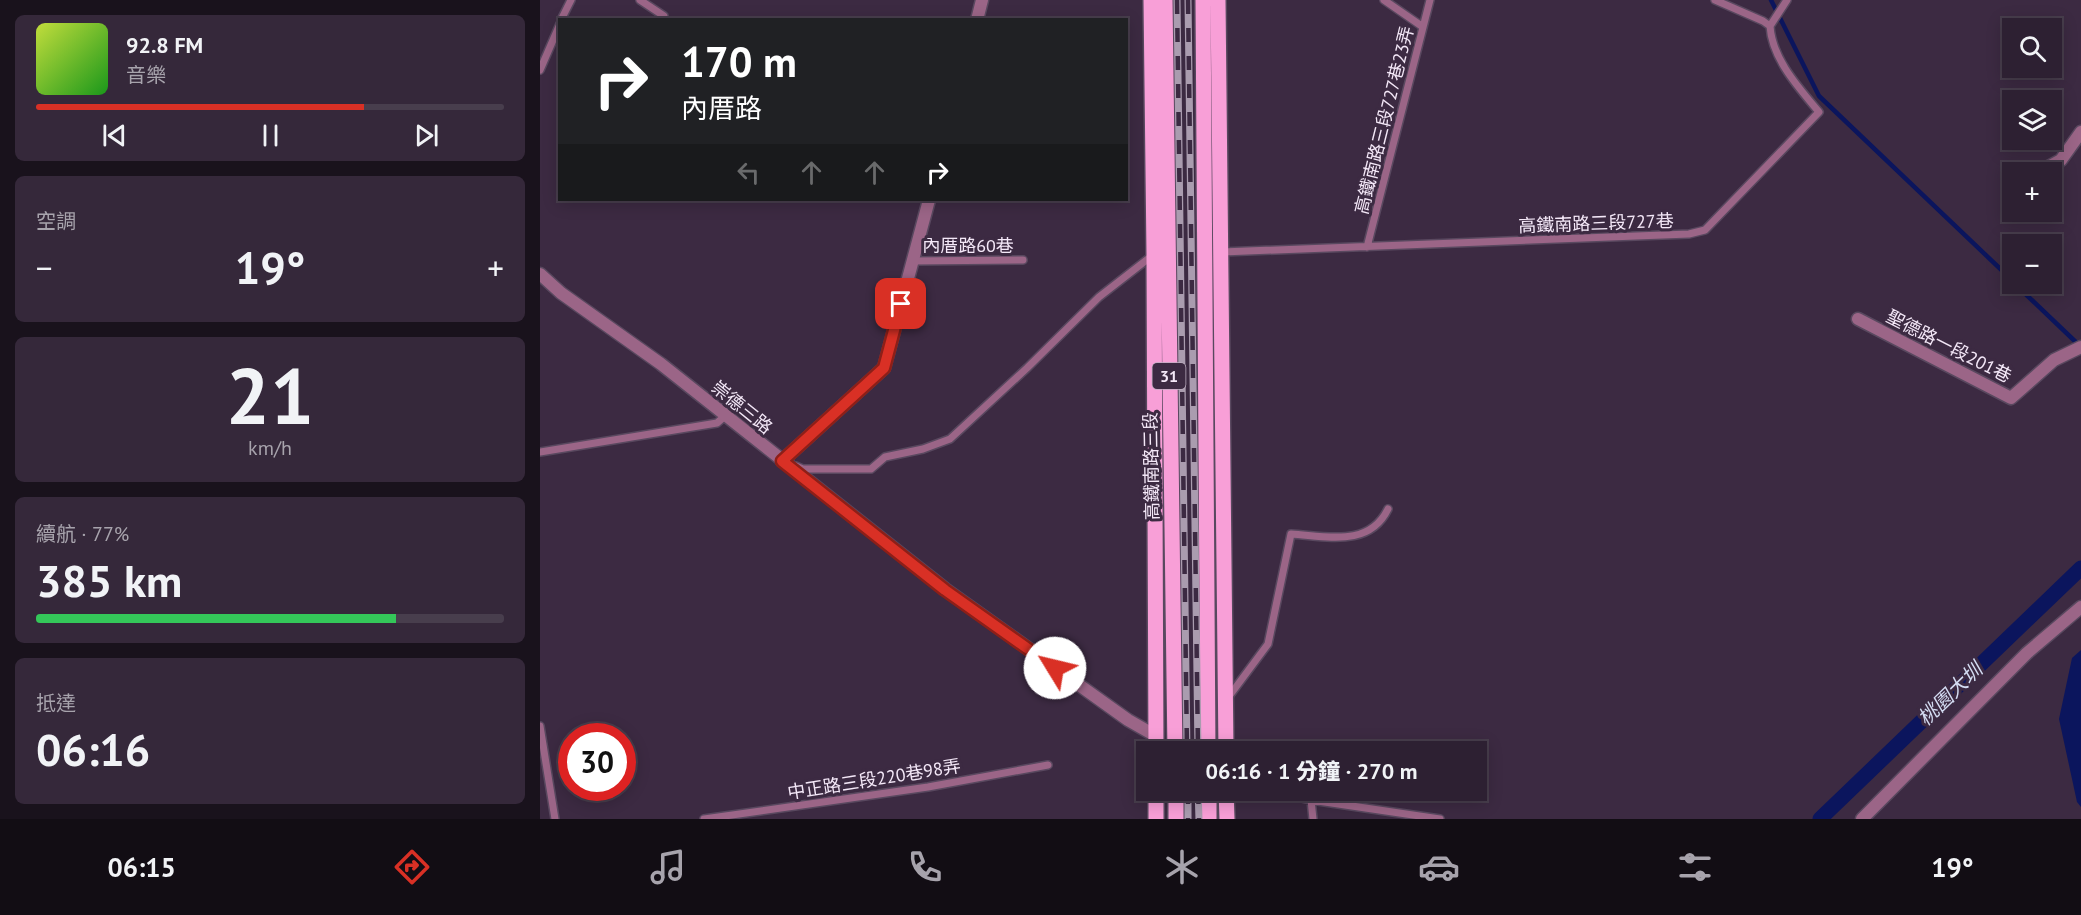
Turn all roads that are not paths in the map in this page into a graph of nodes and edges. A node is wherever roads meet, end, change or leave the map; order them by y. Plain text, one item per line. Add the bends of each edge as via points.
1 (571, 0) edge
2 (640, 0) edge
3 (982, 0) edge
4 (1150, 0) edge
5 (1166, 0) edge
6 (1203, 0) edge
7 (1218, 0) edge
8 (1384, 0) edge
9 (1430, 0) edge
10 (1715, 0) edge
11 (1786, 2) edge
12 (562, 18) edge
13 (664, 18) edge
14 (978, 18) edge
15 (1770, 26) junction
16 (558, 27) edge
17 (1423, 27) junction
18 (540, 70) edge
19 (2081, 132) edge
20 (2057, 162) edge
21 (929, 201) edge
22 (1367, 247) junction
23 (1222, 252) junction
24 (1154, 254) junction
25 (1023, 260) dead end
26 (912, 261) junction
27 (540, 274) edge
28 (1858, 319) dead end
29 (2079, 349) edge
30 (1153, 374) junction
31 (725, 416) junction
32 (1170, 428) junction
33 (540, 452) edge
34 (782, 461) junction
35 (1388, 509) dead end
36 (2081, 608) edge
37 (1226, 701) junction
38 (540, 726) edge
39 (1152, 741) edge
40 (1156, 741) edge
41 (1175, 741) edge
42 (1208, 741) edge
43 (1226, 741) edge
44 (1048, 765) dead end
45 (1156, 801) edge
46 (1176, 801) edge
47 (1209, 801) edge
48 (1226, 801) edge
49 (1311, 801) edge
50 (1318, 801) edge
51 (555, 819) edge
52 (704, 819) edge
53 (1156, 819) edge
54 (1176, 819) edge
55 (1209, 819) edge
56 (1227, 819) edge
57 (1314, 819) edge
58 (1440, 819) edge
59 (1862, 819) edge

1 - 12 lane
2 - 13 lane
3 - 14 street
4 - 24 main road, 高鐵南路三段 / 31
5 - 32 main road, 高鐵南路三段 / 31
6 - 42 main road, 31
7 - 23 main road
8 - 17 lane
9 - 17 lane, 高鐵南路三段727巷23弄
10 - 15 lane
11 - 15 lane
15 - 22 lane, 高鐵南路三段727巷 via 1771,38 1794,82 1819,112 1705,230 1689,234
16 - 18 lane
17 - 22 lane, 高鐵南路三段727巷23弄
19 - 20 street
21 - 26 street
22 - 23 lane, 高鐵南路三段727巷
23 - 37 main road
24 - 30 main road, 高鐵南路三段 / 31
24 - 34 lane via 1099,297 950,439 885,457 871,469 803,469
25 - 26 lane, 內厝路60巷
26 - 34 street via 884,368
27 - 31 street, 崇德三路
28 - 29 street, 聖德路一段201巷 via 2011,398 2054,360
30 - 32 main road
30 - 40 main road, 高鐵南路三段 / 31
31 - 33 lane via 717,423
31 - 34 street, 崇德三路
32 - 41 main road, 高鐵南路三段 / 31
34 - 39 street, 崇德三路 via 945,590
35 - 37 lane via 1376,527 1348,537 1291,534 1268,644
36 - 59 street via 2027,653
37 - 43 main road
38 - 51 lane
44 - 52 lane, 中正路三段220巷98弄 via 928,787
45 - 53 main road
46 - 54 main road
47 - 55 main road
48 - 56 main road
49 - 57 lane
50 - 58 lane

